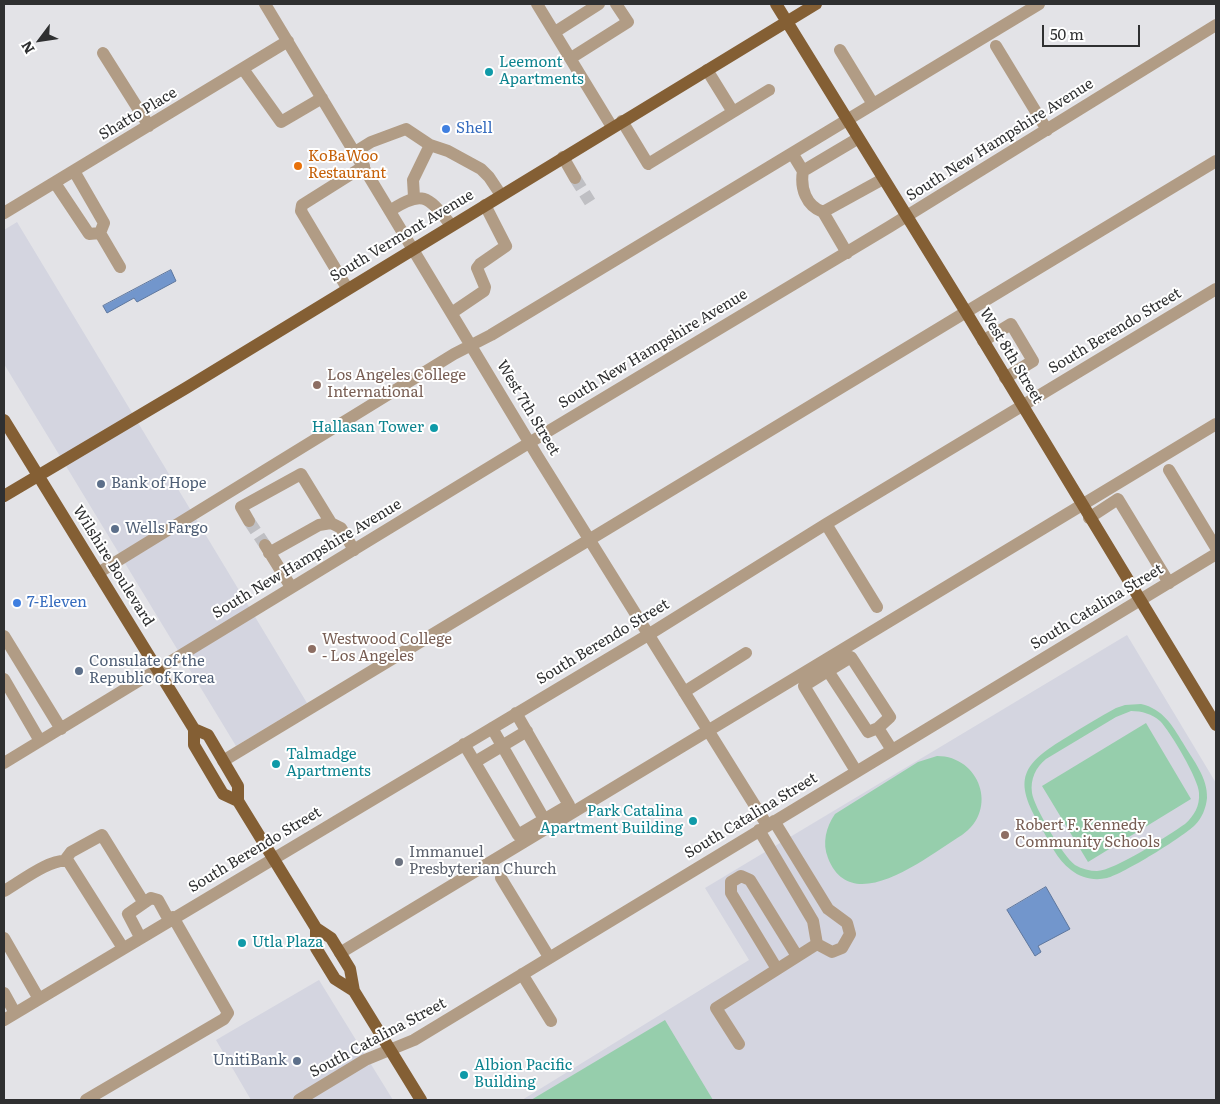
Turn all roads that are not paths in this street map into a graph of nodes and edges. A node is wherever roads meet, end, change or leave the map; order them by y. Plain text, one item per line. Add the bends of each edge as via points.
1 (265, 4) edge
2 (537, 4) edge
3 (599, 4) edge
4 (616, 4) edge
5 (776, 4) edge
6 (816, 4) edge
7 (1039, 4) edge
8 (786, 22) junction
9 (1216, 25) edge
10 (555, 32) junction
11 (288, 41) junction
12 (996, 46) dead end
13 (840, 50) dead end
14 (103, 54) dead end
15 (571, 58) junction
16 (243, 69) junction
17 (707, 70) junction
18 (768, 90) dead end
19 (322, 98) junction
20 (873, 104) junction
21 (733, 112) junction
22 (846, 121) junction
23 (617, 124) junction
24 (149, 126) junction
25 (1047, 130) junction
26 (857, 138) junction
27 (430, 145) junction
28 (356, 152) junction
29 (792, 153) junction
30 (563, 157) junction
31 (1216, 161) edge
32 (364, 166) junction
33 (74, 171) junction
34 (803, 171) junction
35 (575, 178) tunnel mouth
36 (883, 179) junction
37 (55, 182) junction
38 (500, 195) junction
39 (414, 197) junction
40 (485, 205) junction
41 (391, 210) junction
42 (823, 212) junction
43 (4, 213) edge
44 (907, 216) junction
45 (451, 225) junction
46 (100, 233) junction
47 (414, 248) junction
48 (847, 253) junction
49 (120, 267) dead end
50 (347, 288) junction
51 (1216, 289) edge
52 (453, 312) junction
53 (966, 312) junction
54 (983, 341) junction
55 (472, 345) junction
56 (1005, 378) junction
57 (1022, 405) junction
58 (4, 420) edge
59 (1216, 424) edge
60 (530, 442) junction
61 (1169, 470) dead end
62 (38, 476) junction
63 (4, 496) edge
64 (1082, 506) junction
65 (1089, 518) junction
66 (249, 521) tunnel mouth
67 (331, 523) junction
68 (826, 524) junction
69 (589, 539) junction
70 (1216, 548) edge
71 (354, 550) junction
72 (1216, 554) edge
73 (98, 573) junction
74 (1169, 583) junction
75 (291, 587) junction
76 (1140, 600) junction
77 (877, 607) dead end
78 (648, 635) junction
79 (4, 636) edge
80 (7, 650) edge
81 (746, 653) dead end
82 (158, 670) junction
83 (828, 671) junction
84 (4, 679) edge
85 (684, 692) junction
86 (516, 713) junction
87 (1216, 726) edge
88 (492, 728) junction
89 (878, 728) junction
90 (61, 729) junction
91 (194, 729) junction
92 (527, 731) junction
93 (709, 733) junction
94 (40, 741) junction
95 (464, 744) junction
96 (502, 746) junction
97 (892, 750) junction
98 (223, 761) junction
99 (474, 762) junction
100 (4, 763) edge
101 (856, 772) junction
102 (238, 801) junction
103 (544, 819) junction
104 (767, 826) junction
105 (273, 859) junction
106 (65, 860) junction
107 (501, 878) dead end
108 (4, 891) edge
109 (144, 903) junction
110 (171, 918) junction
111 (316, 928) junction
112 (140, 937) junction
113 (4, 938) edge
114 (817, 944) junction
115 (122, 948) junction
116 (340, 953) junction
117 (798, 956) junction
118 (549, 957) junction
119 (777, 969) junction
120 (522, 974) junction
121 (354, 990) junction
122 (4, 993) edge
123 (39, 999) junction
124 (9, 1016) edge
125 (551, 1021) dead end
126 (740, 1044) dead end
127 (390, 1048) junction
128 (86, 1100) edge
129 (299, 1100) edge
130 (421, 1100) edge

1 - 11 street, West 7th Street
2 - 10 street
3 - 10 street
4 - 15 street via 628,22
5 - 8 main road, West 8th Street
6 - 8 main road, South Vermont Avenue
7 - 20 street
8 - 17 main road, South Vermont Avenue
8 - 22 main road, West 8th Street
9 - 25 street, South New Hampshire Avenue
10 - 15 street
11 - 16 street, Shatto Place
11 - 19 street, West 7th Street
12 - 25 street
13 - 20 street
14 - 24 street
15 - 23 street
16 - 19 street via 281,122
16 - 24 street, Shatto Place
17 - 21 street
17 - 23 main road, South Vermont Avenue
18 - 21 street
19 - 28 street, West 7th Street
20 - 22 street
21 - 23 street via 648,164
22 - 26 main road, West 8th Street
22 - 29 street
23 - 30 main road, South Vermont Avenue
24 - 33 street, Shatto Place
25 - 44 street, South New Hampshire Avenue
26 - 34 street
26 - 36 main road, West 8th Street
27 - 28 street via 406,129
27 - 38 street via 481,169
27 - 39 street via 413,180
28 - 32 street, West 7th Street
29 - 34 street
29 - 55 street
30 - 35 street
30 - 38 main road, South Vermont Avenue
31 - 53 street
32 - 41 street, West 7th Street
32 - 50 street via 302,205 301,211
33 - 37 street, Shatto Place
33 - 46 street via 104,223
34 - 42 street via 804,194 814,209
36 - 42 street
36 - 44 main road, West 8th Street
37 - 43 street, Shatto Place
37 - 46 street via 89,234
38 - 40 main road, South Vermont Avenue
39 - 41 street
39 - 45 street via 431,202
40 - 45 main road, South Vermont Avenue
40 - 52 street via 506,246 477,268 484,291
41 - 47 street, West 7th Street
42 - 48 street
44 - 48 street, South New Hampshire Avenue
44 - 53 main road, West 8th Street
45 - 47 main road, South Vermont Avenue
46 - 49 street
47 - 50 main road, South Vermont Avenue
47 - 52 street, West 7th Street
48 - 60 street, South New Hampshire Avenue
50 - 62 main road, South Vermont Avenue
51 - 57 street, South Berendo Street
52 - 55 street, West 7th Street
53 - 54 main road, West 8th Street
53 - 69 street
54 - 56 main road, West 8th Street
54 - 56 street via 1012,324 1033,361
55 - 60 street, West 7th Street
55 - 73 street
56 - 57 main road, West 8th Street
57 - 64 main road, West 8th Street
57 - 68 street, South Berendo Street
58 - 62 main road, Wilshire Boulevard
59 - 64 street
60 - 69 street, West 7th Street
60 - 71 street, South New Hampshire Avenue
61 - 70 street
62 - 63 main road, South Vermont Avenue
62 - 73 main road, Wilshire Boulevard
64 - 65 main road, West 8th Street
64 - 93 street
65 - 74 street via 1118,499
65 - 76 main road, West 8th Street
66 - 67 street via 241,507 301,474
67 - 71 street via 341,528
67 - 75 street via 319,525 267,549
68 - 77 street
68 - 78 street, South Berendo Street
69 - 78 street, West 7th Street
69 - 98 street
71 - 75 street, South New Hampshire Avenue
72 - 74 street, South Catalina Street
73 - 82 main road, Wilshire Boulevard
74 - 76 street, South Catalina Street
75 - 82 street, South New Hampshire Avenue
76 - 87 main road, West 8th Street
76 - 97 street, South Catalina Street
78 - 85 street, West 7th Street
78 - 86 street, South Berendo Street
79 - 80 street
80 - 90 street
81 - 85 street
82 - 90 street, South New Hampshire Avenue
82 - 91 main road, Wilshire Boulevard
83 - 89 street via 868,732
83 - 89 street via 851,656 890,717
83 - 101 street via 804,686
84 - 94 street
85 - 93 street, West 7th Street
86 - 88 street, South Berendo Street
86 - 92 street
88 - 95 street, South Berendo Street
88 - 96 street
89 - 97 street
90 - 94 street, South New Hampshire Avenue
91 - 98 main road, Wilshire Boulevard via 208,735
91 - 102 main road, Wilshire Boulevard via 194,745 223,794
92 - 96 street
92 - 103 street via 570,805
93 - 104 street, West 7th Street
93 - 116 street
94 - 100 street, South New Hampshire Avenue
95 - 99 street
95 - 105 street, South Berendo Street
96 - 99 street
96 - 103 street
97 - 101 street, South Catalina Street
98 - 102 main road, Wilshire Boulevard via 238,786
99 - 103 street via 518,835
101 - 104 street, South Catalina Street
102 - 105 main road, Wilshire Boulevard
104 - 114 street via 813,921
104 - 114 street via 828,909 849,928 849,939 842,948 832,952
104 - 118 street, South Catalina Street
105 - 110 street, South Berendo Street
105 - 111 main road, Wilshire Boulevard
106 - 108 street via 47,865
106 - 109 street via 71,852 102,835
106 - 115 street
107 - 118 street
109 - 110 street via 154,898
109 - 112 street via 128,914
110 - 112 street, South Berendo Street
110 - 128 street via 228,1014
111 - 116 main road, Wilshire Boulevard via 331,938
111 - 121 main road, Wilshire Boulevard via 316,948 335,979
112 - 115 street, South Berendo Street
113 - 123 street
114 - 117 street
115 - 123 street, South Berendo Street
116 - 121 main road, Wilshire Boulevard via 350,970
117 - 119 street
117 - 119 street via 750,880 741,876 731,882 731,893
118 - 120 street, South Catalina Street
119 - 126 street via 716,1008
120 - 125 street
120 - 127 street, South Catalina Street via 414,1040
121 - 127 main road, Wilshire Boulevard
122 - 124 street
123 - 124 street, South Berendo Street
127 - 129 street, South Catalina Street
127 - 130 main road, Wilshire Boulevard

